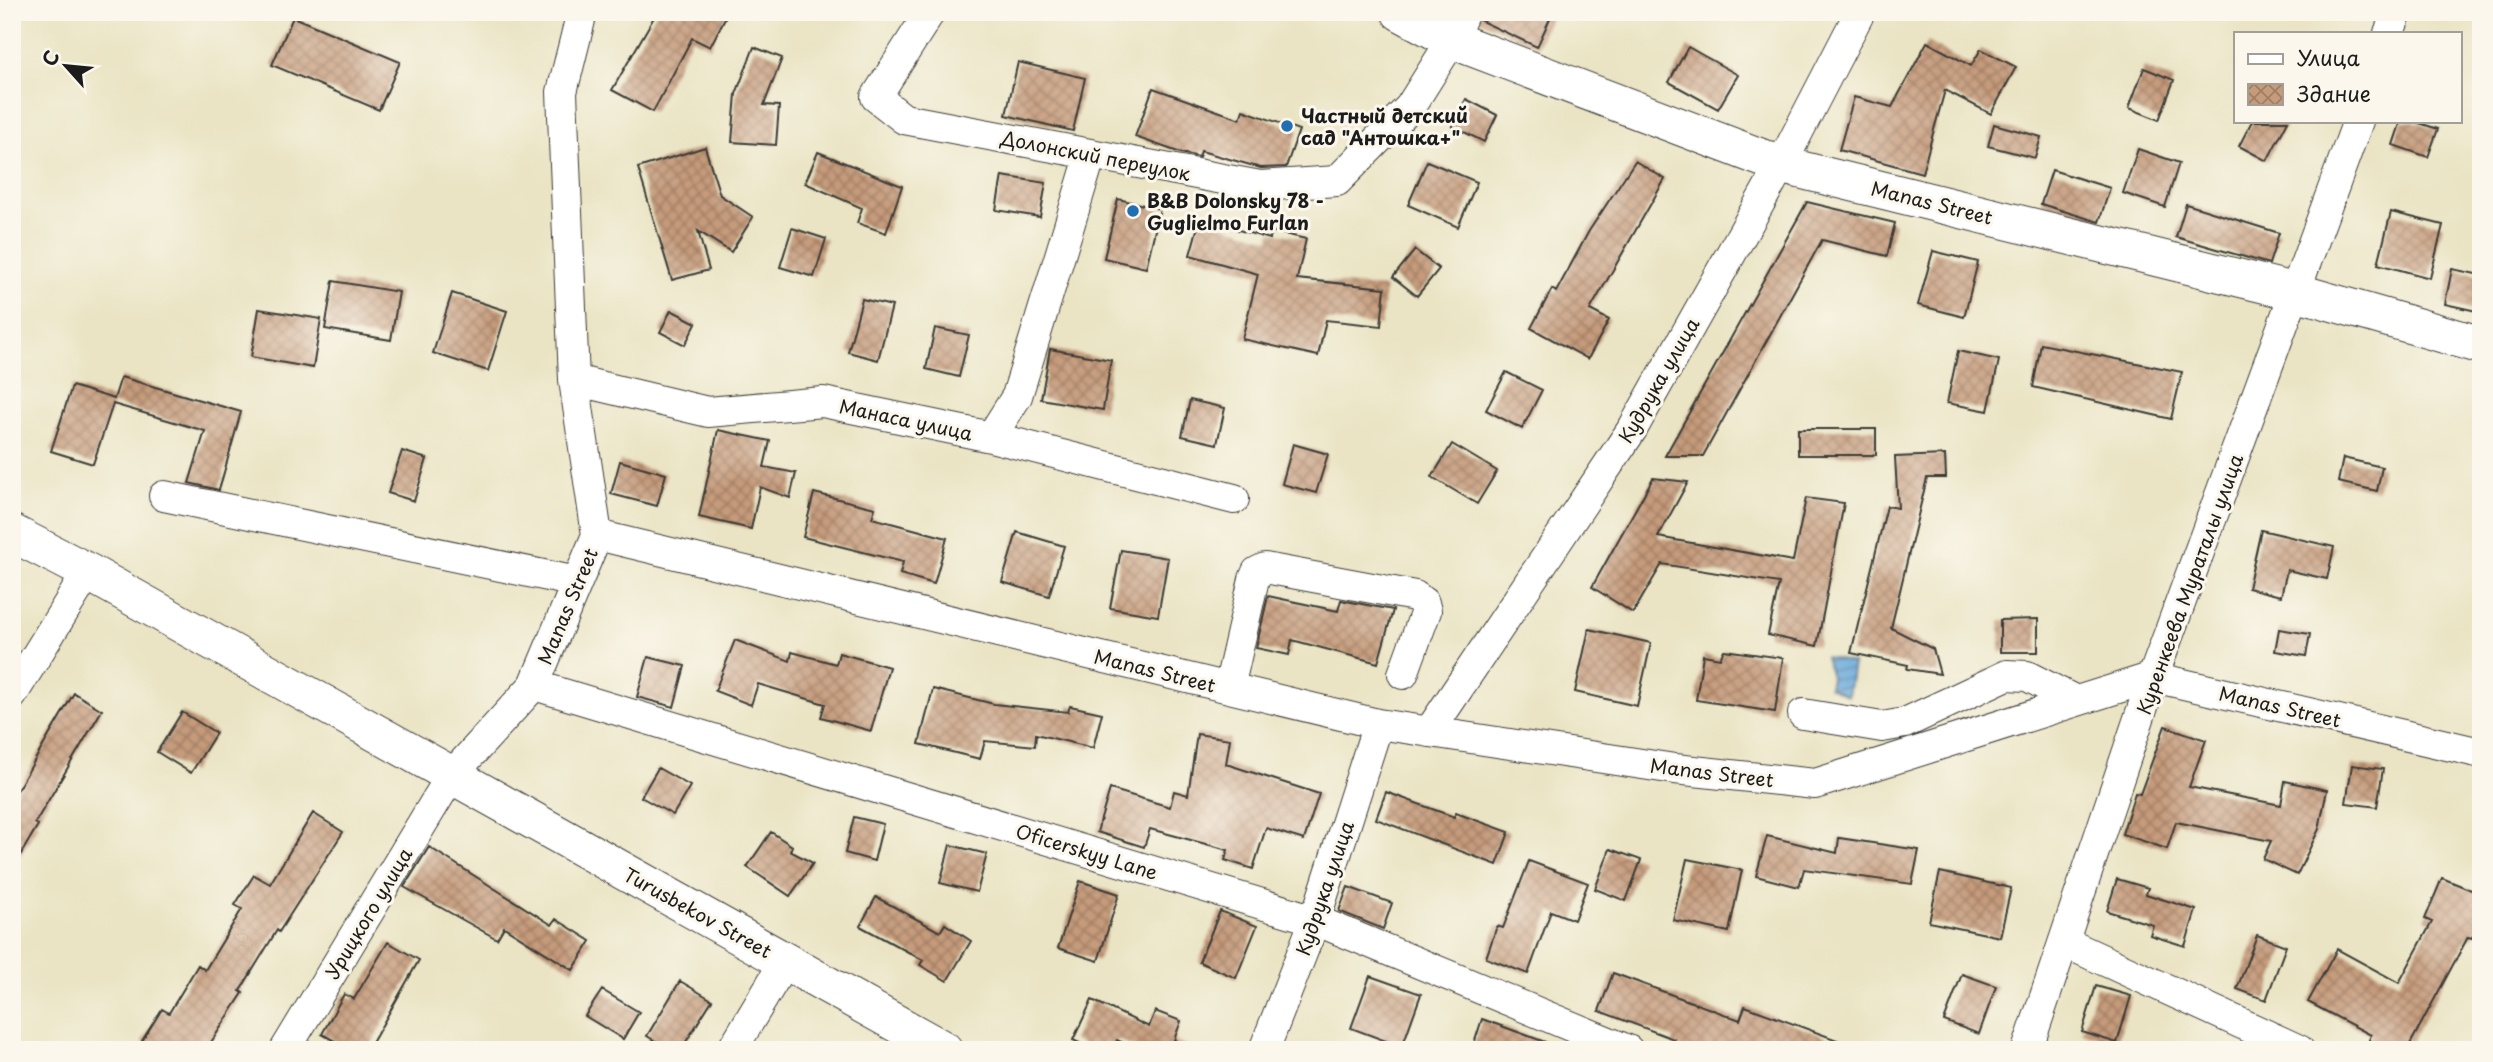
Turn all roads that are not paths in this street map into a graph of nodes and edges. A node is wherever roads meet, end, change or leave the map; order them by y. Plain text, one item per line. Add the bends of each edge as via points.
1 (582, 12) edge
2 (930, 12) edge
3 (1400, 12) edge
4 (1860, 12) edge
5 (2397, 12) edge
6 (1458, 26) edge
7 (2389, 32) edge
8 (2358, 122) edge
9 (1091, 154) junction
10 (1781, 165) junction
11 (2296, 292) junction
12 (2481, 345) edge
13 (574, 380) junction
14 (991, 438) junction
15 (164, 496) dead end
16 (1234, 499) dead end
17 (12, 533) edge
18 (597, 535) junction
19 (88, 572) junction
20 (577, 582) junction
21 (1403, 674) dead end
22 (2153, 677) junction
23 (534, 685) junction
24 (1229, 688) junction
25 (12, 695) edge
26 (2076, 701) junction
27 (1803, 714) dead end
28 (1378, 724) junction
29 (1429, 732) junction
30 (2481, 753) edge
31 (451, 776) junction
32 (1315, 920) junction
33 (2064, 942) junction
34 (785, 961) junction
35 (285, 1050) edge
36 (732, 1050) edge
37 (944, 1050) edge
38 (1264, 1050) edge
39 (1628, 1050) edge
40 (2027, 1050) edge
41 (2299, 1050) edge

1 - 13 street via 562,92
2 - 9 street, Долонский переулок via 876,97 904,119
3 - 6 street, Manas Street
4 - 10 street, Кудрука улица
5 - 7 street
6 - 9 street, Долонский переулок via 1410,107 1336,181 1260,186
6 - 10 street, Manas Street
8 - 11 street, Куренкеева Мураталы улица
9 - 14 street via 1017,396
10 - 11 street, Manas Street
10 - 29 street, Кудрука улица via 1633,428
11 - 12 street, Manas Street
11 - 22 street, Куренкеева Мураталы улица
13 - 14 street, Манаса улица via 708,412 823,402
13 - 18 street
14 - 16 street, Манаса улица
15 - 20 street
17 - 19 street
18 - 20 street, Manas Street
18 - 24 street, Manas Street
19 - 25 street
19 - 31 street
20 - 23 street, Manas Street
21 - 24 street via 1426,611 1415,596 1265,568 1256,572
22 - 26 street, Manas Street
22 - 30 street, Manas Street
22 - 33 street, Куренкеева Мураталы улица
23 - 31 street, Manas Street
23 - 32 street, Oficerskyy Lane
24 - 28 street, Manas Street
26 - 27 street via 2027,676 2007,675 1905,723 1882,727
26 - 29 street, Manas Street via 1815,784 1675,769
28 - 29 street, Manas Street
28 - 32 street, Кудрука улица
31 - 34 street, Turusbekov Street
31 - 35 street, Урицкого улица
32 - 38 street, Кудрука улица
32 - 39 street, Oficerskyy Lane
33 - 40 street, Куренкеева Мураталы улица
33 - 41 street
34 - 36 street
34 - 37 street, Turusbekov Street

